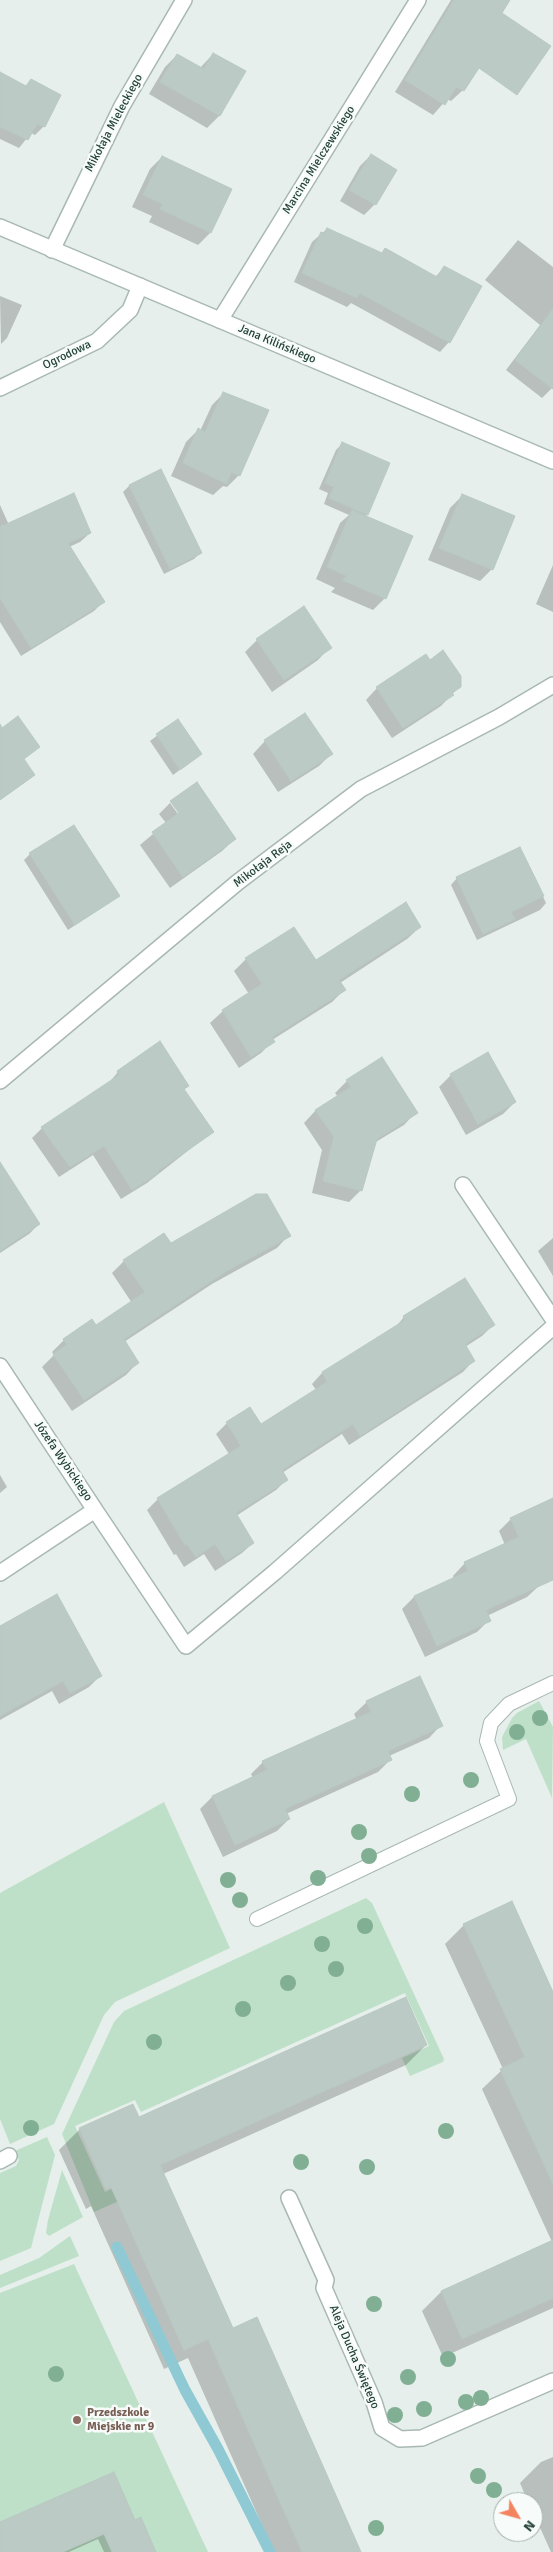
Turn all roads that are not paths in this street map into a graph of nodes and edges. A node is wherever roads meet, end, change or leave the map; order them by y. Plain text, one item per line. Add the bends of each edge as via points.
1 (184, 0) edge
2 (418, 0) edge
3 (0, 227) edge
4 (52, 250) junction
5 (140, 286) junction
6 (220, 320) junction
7 (0, 388) edge
8 (553, 461) edge
9 (553, 685) edge
10 (0, 1082) edge
11 (463, 1185) dead end
12 (553, 1319) edge
13 (553, 1327) edge
14 (0, 1366) edge
15 (96, 1510) junction
16 (0, 1573) edge
17 (553, 1683) edge
18 (257, 1919) dead end
19 (289, 2198) dead end
20 (553, 2381) edge

1 - 4 street, Mikołaja Mieleckiego via 122,106
2 - 6 street, Marcina Mielczewskiego
3 - 4 street, Jana Kilińskiego
4 - 5 street, Jana Kilińskiego
5 - 6 street, Jana Kilińskiego
5 - 7 street, Ogrodowa via 130,310 96,341
6 - 8 street, Jana Kilińskiego
9 - 10 street, Mikołaja Reja via 361,790 238,882
11 - 12 street
13 - 15 street via 276,1572 186,1646
14 - 15 street, Józefa Wybickiego
15 - 16 street, Józefa Wybickiego
17 - 18 lane via 509,1704 491,1723 487,1741 509,1799
19 - 20 street, Aleja Ducha Świętego via 326,2280 324,2288 374,2402 382,2428 400,2439 422,2438

